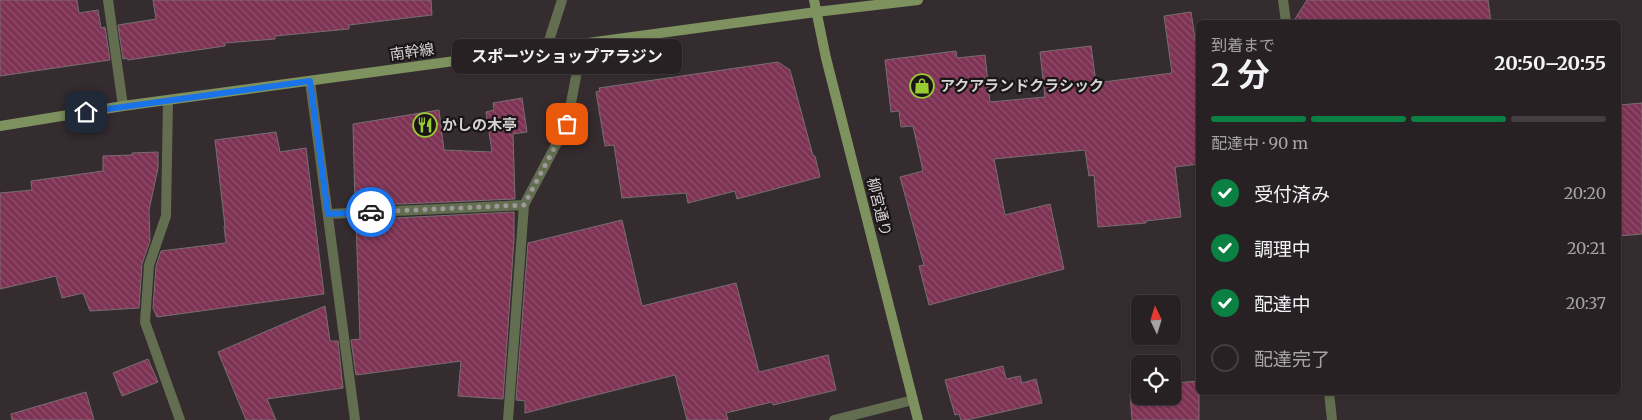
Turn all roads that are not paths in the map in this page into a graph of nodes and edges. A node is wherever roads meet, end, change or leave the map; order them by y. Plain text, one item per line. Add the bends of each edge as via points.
1 (108, 0) edge
2 (562, 0) edge
3 (814, 0) edge
4 (918, 0) edge
5 (1283, 0) edge
6 (816, 12) junction
7 (1286, 20) edge
8 (582, 45) junction
9 (546, 50) junction
10 (310, 81) junction
11 (168, 100) junction
12 (123, 106) junction
13 (0, 126) edge
14 (524, 205) junction
15 (328, 214) junction
16 (1329, 395) edge
17 (912, 400) junction
18 (180, 420) edge
19 (355, 420) edge
20 (508, 420) edge
21 (834, 420) edge
22 (918, 420) edge
23 (1332, 420) edge

1 - 12 street
2 - 9 street
3 - 6 main road, 柳宮通り
4 - 6 main road, 南幹線
5 - 7 street
6 - 8 main road, 南幹線
6 - 17 main road, 柳宮通り
8 - 9 main road, 南幹線
8 - 14 street via 567,124
9 - 10 main road, 南幹線
10 - 11 main road, 南幹線
10 - 15 street
11 - 12 main road, 南幹線
11 - 18 street via 166,216 149,265 145,322
12 - 13 main road, 南幹線
14 - 15 street
14 - 20 street
15 - 19 street
16 - 23 street
17 - 21 street
17 - 22 main road, 柳宮通り

